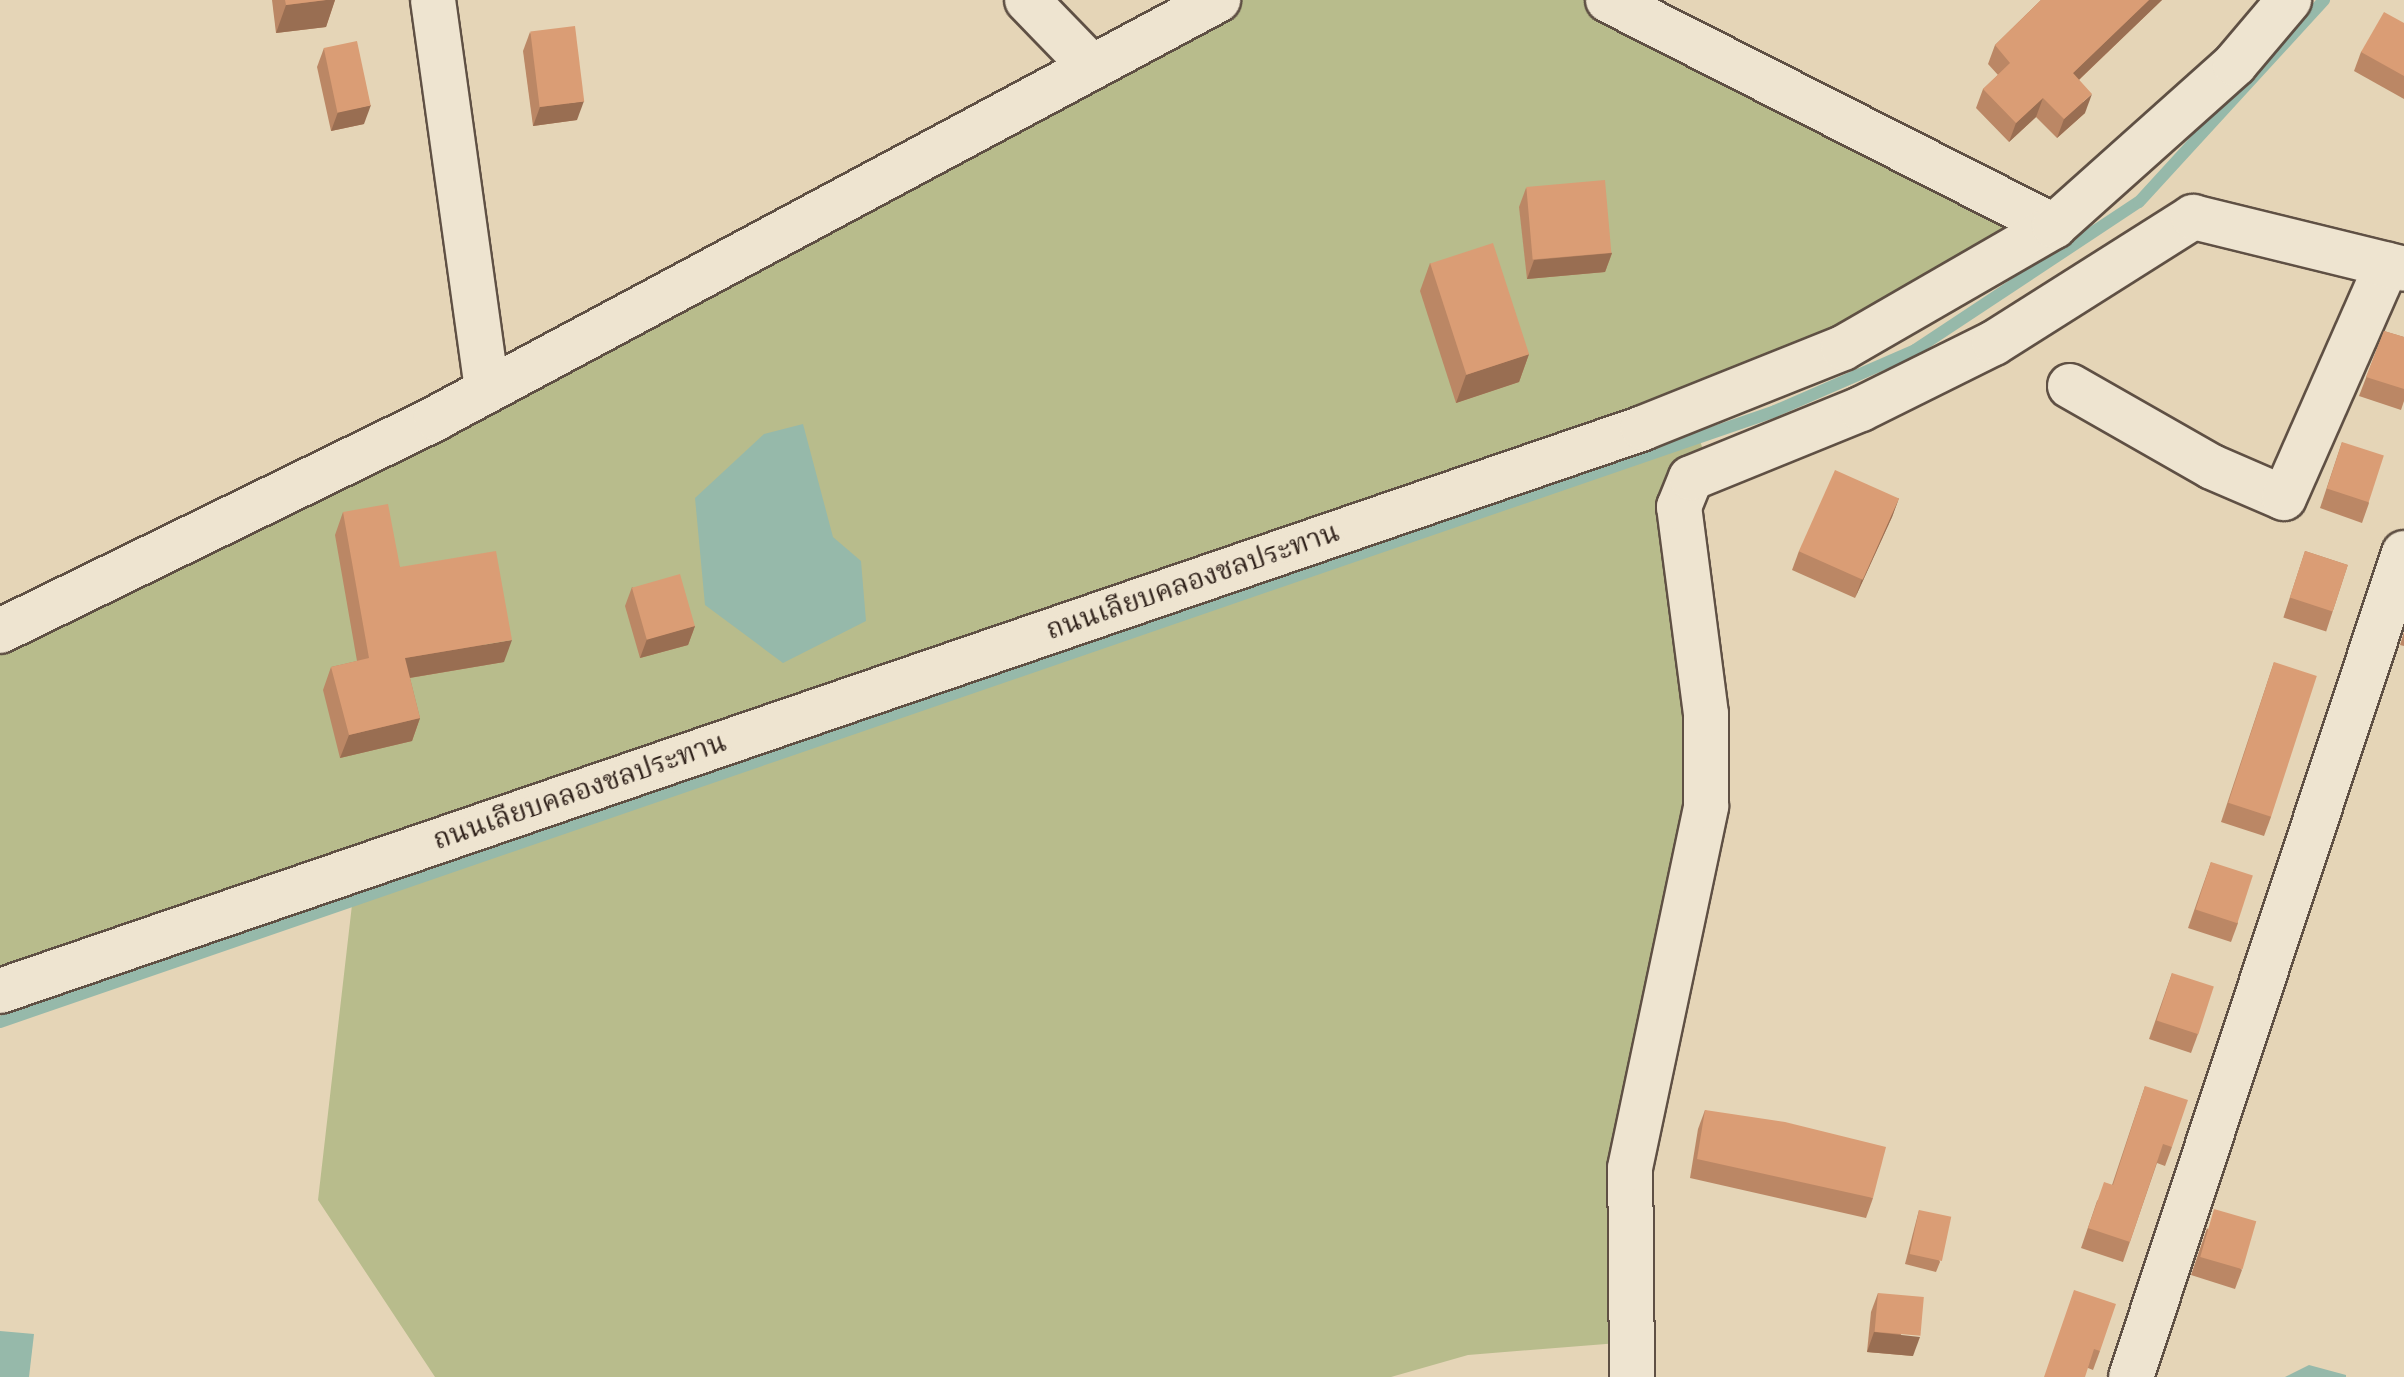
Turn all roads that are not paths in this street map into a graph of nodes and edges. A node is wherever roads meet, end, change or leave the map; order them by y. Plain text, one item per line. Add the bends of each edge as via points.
1 (433, 0) edge
2 (1027, 0) edge
3 (1218, 0) edge
4 (1608, 0) edge
5 (2289, 0) edge
6 (1092, 67) junction
7 (2054, 226) junction
8 (2396, 267) edge
9 (2070, 386) dead end
10 (487, 387) junction
11 (2404, 553) edge
12 (0, 631) edge
13 (0, 991) edge
14 (1632, 1377) edge
15 (2131, 1377) edge

1 - 10 street
2 - 6 street
3 - 6 street
4 - 7 street
5 - 7 street, ถนนเลียบคลองชลประทาน via 2235,64
6 - 10 street
7 - 13 street, ถนนเลียบคลองชลประทาน via 1843,348 1643,428
8 - 9 street via 2284,498 2212,467
8 - 14 street via 2193,217 1994,343 1861,409 1691,478 1679,507 1706,714 1706,806 1630,1168
10 - 12 street via 423,424
11 - 15 street

